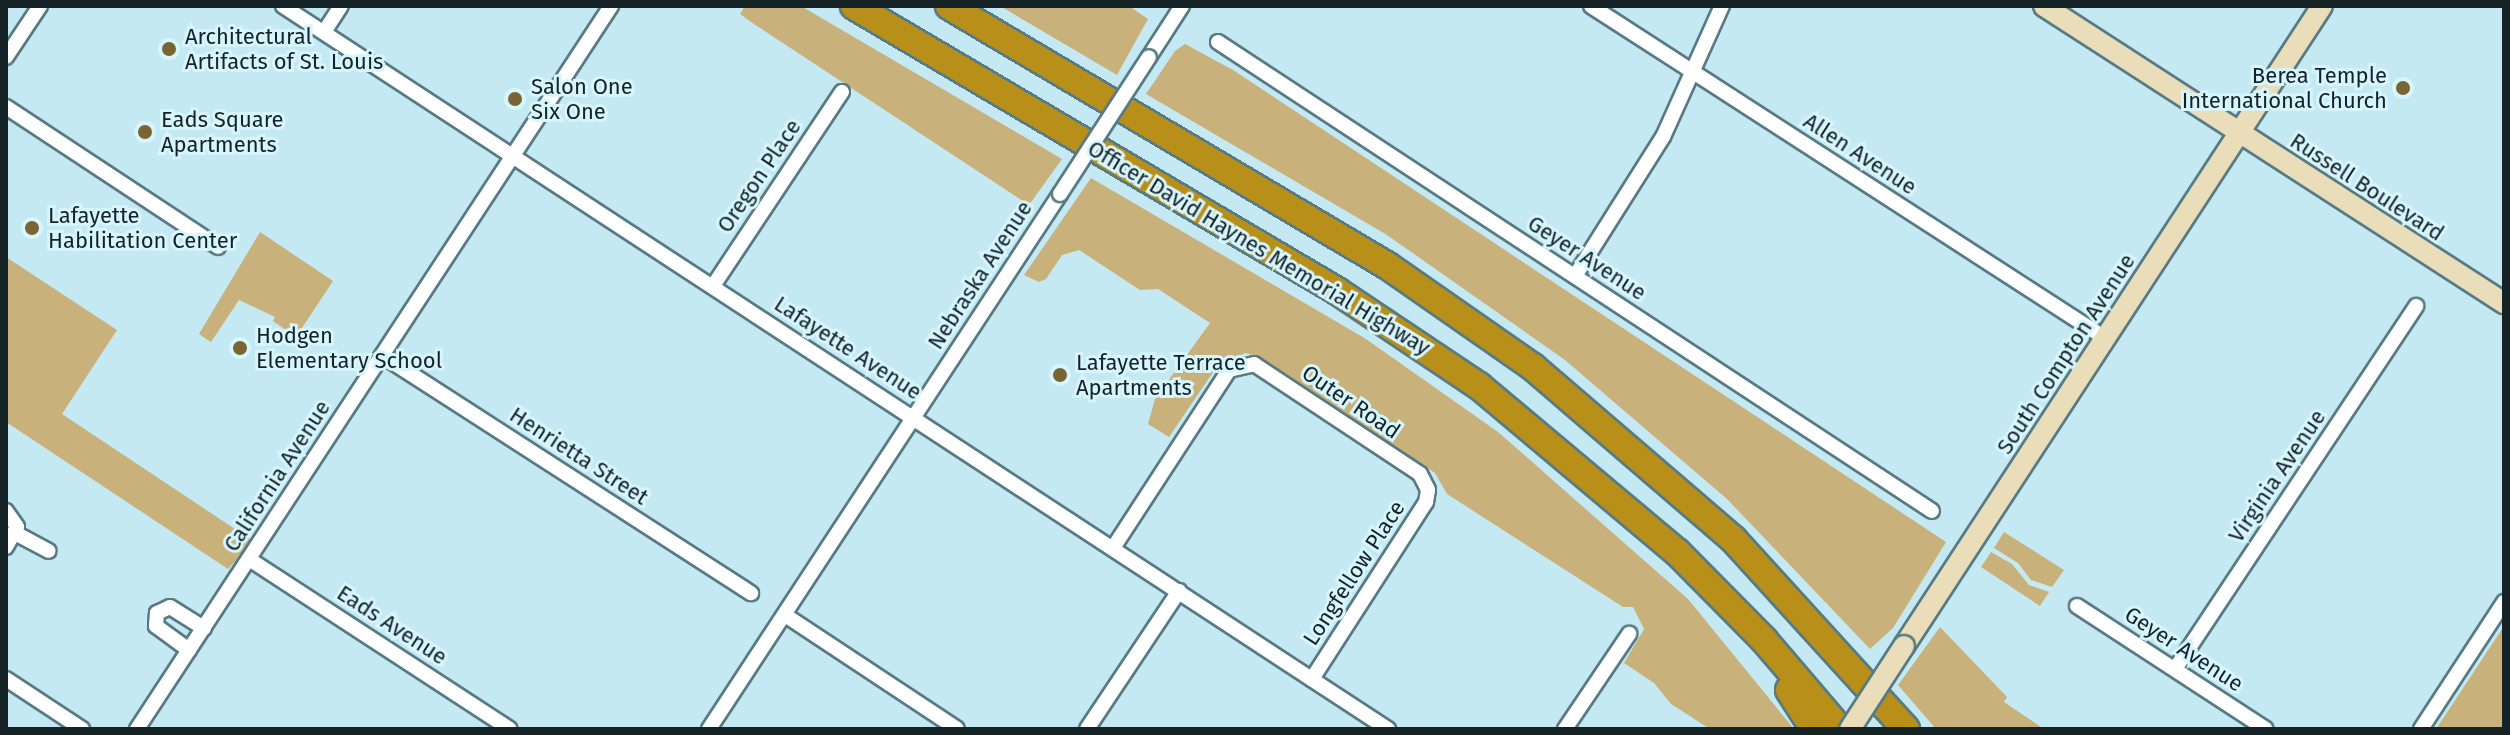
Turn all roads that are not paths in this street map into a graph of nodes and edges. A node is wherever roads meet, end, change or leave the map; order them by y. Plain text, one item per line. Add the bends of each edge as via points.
1 (40, 6) edge
2 (283, 6) edge
3 (341, 6) edge
4 (611, 6) edge
5 (854, 6) edge
6 (949, 6) edge
7 (1182, 6) edge
8 (1591, 6) edge
9 (1722, 6) edge
10 (2044, 6) edge
11 (2322, 6) edge
12 (324, 32) junction
13 (1218, 42) dead end
14 (6, 57) edge
15 (1693, 73) junction
16 (842, 92) dead end
17 (6, 107) edge
18 (2239, 133) junction
19 (514, 155) junction
20 (218, 247) dead end
21 (1575, 276) junction
22 (713, 286) junction
23 (2504, 303) edge
24 (2416, 306) dead end
25 (2105, 338) junction
26 (383, 356) junction
27 (913, 417) junction
28 (1428, 490) joint
29 (6, 511) edge
30 (1932, 511) dead end
31 (15, 533) junction
32 (6, 547) edge
33 (1113, 548) junction
34 (49, 551) dead end
35 (249, 559) junction
36 (1179, 591) junction
37 (751, 593) dead end
38 (2504, 602) edge
39 (2077, 606) dead end
40 (785, 615) junction
41 (204, 628) junction
42 (1629, 634) dead end
43 (1764, 640) junction
44 (189, 650) junction
45 (2175, 669) junction
46 (6, 679) edge
47 (1312, 679) junction
48 (82, 729) edge
49 (137, 729) edge
50 (510, 729) edge
51 (709, 729) edge
52 (957, 729) edge
53 (1087, 729) edge
54 (1388, 729) edge
55 (1565, 729) edge
56 (1814, 729) edge
57 (1840, 729) edge
58 (1850, 729) edge
59 (1906, 729) edge
60 (2266, 729) edge
61 (2421, 729) edge

1 - 14 street
2 - 12 street, Lafayette Avenue
3 - 12 street
4 - 19 street, California Avenue
5 - 43 highway, Officer David Haynes Memorial Highway via 1420,344 1612,493
6 - 59 highway via 1388,266 1533,367 1733,539
7 - 27 street, Nebraska Avenue, bridge
8 - 15 street, Allen Avenue
9 - 15 street
10 - 18 main road, Russell Boulevard
11 - 18 main road, South Compton Avenue
12 - 19 street, Lafayette Avenue
13 - 21 street, Geyer Avenue
15 - 21 street via 1641,176
15 - 25 street, Allen Avenue
16 - 22 street, Oregon Place
17 - 20 street
18 - 23 main road, Russell Boulevard
18 - 25 main road, South Compton Avenue
19 - 22 street, Lafayette Avenue
19 - 26 street, California Avenue
21 - 30 street, Geyer Avenue
22 - 27 street, Lafayette Avenue
24 - 45 street, Virginia Avenue
25 - 58 main road, South Compton Avenue, bridge
26 - 35 street, California Avenue
26 - 37 street, Henrietta Street
27 - 33 street, Lafayette Avenue
27 - 40 street, Nebraska Avenue
28 - 33 street, Outer Road via 1420,474 1254,364 1241,363 1229,370
28 - 47 street, Longfellow Place via 1426,502
29 - 31 street via 16,520
31 - 32 street
31 - 34 street
33 - 36 street, Lafayette Avenue
35 - 41 street, California Avenue
35 - 50 street, Eads Avenue
36 - 47 street, Lafayette Avenue
36 - 53 street
38 - 61 street
39 - 45 street, Geyer Avenue
40 - 51 street, Nebraska Avenue
40 - 52 street
41 - 44 street, California Avenue
41 - 44 street via 170,607 157,613 161,631
42 - 55 street
43 - 56 highway
43 - 57 highway, Officer David Haynes Memorial Highway
44 - 49 street, California Avenue
45 - 60 street, Geyer Avenue
46 - 48 street
47 - 54 street, Lafayette Avenue

